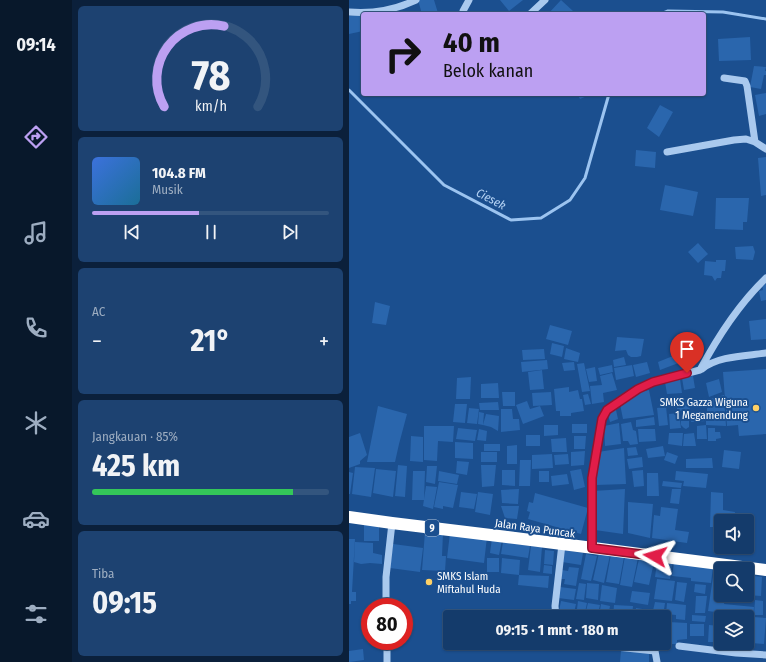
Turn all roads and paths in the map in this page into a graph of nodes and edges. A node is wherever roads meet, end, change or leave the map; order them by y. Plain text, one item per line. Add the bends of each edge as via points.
1 (416, 0) edge
2 (469, 0) edge
3 (545, 0) edge
4 (349, 12) edge
5 (375, 12) edge
6 (463, 12) edge
7 (532, 12) edge
8 (361, 13) edge
9 (724, 78) dead end
10 (755, 142) junction
11 (766, 149) edge
12 (667, 152) dead end
13 (766, 278) edge
14 (766, 353) edge
15 (700, 370) junction
16 (349, 517) edge
17 (392, 523) junction
18 (563, 544) junction
19 (592, 548) junction
20 (766, 570) edge
21 (386, 598) edge
22 (555, 610) edge
23 (679, 646) dead end
24 (387, 650) edge
25 (645, 650) edge
26 (766, 655) edge
27 (387, 662) edge
28 (657, 662) edge

1 - 5 street via 390,10
2 - 6 street
3 - 7 street
4 - 8 street
9 - 10 street via 745,81
10 - 11 street
10 - 12 street via 746,139 734,140
13 - 15 street via 726,326
14 - 15 street via 718,361
15 - 19 street via 645,385 607,410 602,419 592,478
16 - 17 highway, Jalan Raya Puncak / 9
17 - 18 highway, Jalan Raya Puncak / 9
17 - 21 street
18 - 19 highway, Jalan Raya Puncak / 9
18 - 22 street
19 - 20 highway, Jalan Raya Puncak / 9
23 - 26 street
24 - 27 street
25 - 28 street via 655,651

